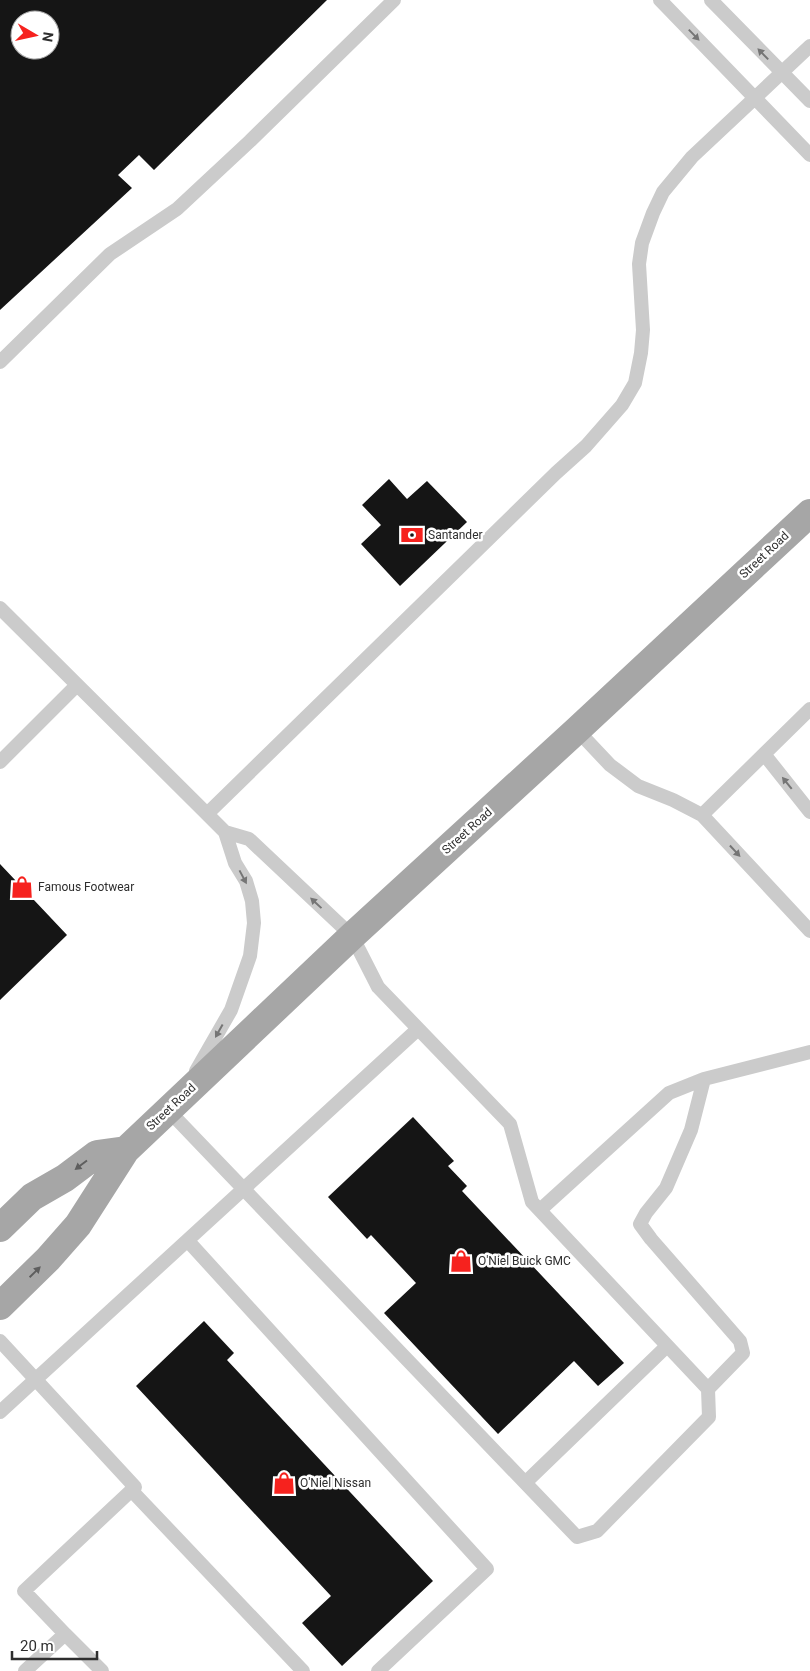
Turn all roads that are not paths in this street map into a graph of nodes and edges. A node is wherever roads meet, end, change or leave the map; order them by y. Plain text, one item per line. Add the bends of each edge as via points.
1 (394, 0) edge
2 (660, 0) edge
3 (711, 0) edge
4 (810, 46) edge
5 (782, 73) junction
6 (755, 98) junction
7 (810, 101) edge
8 (810, 155) edge
9 (0, 362) edge
10 (810, 513) edge
11 (0, 608) edge
12 (77, 685) junction
13 (810, 709) edge
14 (577, 730) junction
15 (764, 754) junction
16 (0, 762) edge
17 (810, 812) edge
18 (207, 814) junction
19 (702, 815) junction
20 (225, 832) junction
21 (810, 931) edge
22 (352, 936) junction
23 (418, 1029) junction
24 (810, 1052) edge
25 (704, 1079) junction
26 (173, 1106) junction
27 (126, 1150) junction
28 (245, 1189) junction
29 (540, 1210) junction
30 (0, 1228) edge
31 (188, 1241) junction
32 (0, 1306) edge
33 (0, 1341) edge
34 (667, 1346) junction
35 (36, 1379) junction
36 (708, 1390) junction
37 (0, 1412) edge
38 (526, 1482) junction
39 (132, 1490) junction
40 (65, 1634) junction
41 (25, 1671) edge
42 (102, 1671) edge
43 (303, 1671) edge
44 (378, 1671) edge

1 - 9 lane via 177,209 110,254
2 -> 6 lane
5 -> 3 lane
4 - 5 lane
5 - 6 lane
5 - 7 lane
6 - 8 lane
6 - 18 lane via 692,157 663,192 652,213 639,264 643,330 641,353 635,383 622,406 586,446
10 - 14 main road, Street Road
11 - 12 lane
12 - 16 lane
12 - 18 lane
13 - 15 lane
14 - 19 lane via 610,766 638,786
14 - 22 main road, Street Road
17 -> 15 lane
15 - 19 lane
18 - 20 lane
19 -> 21 lane
22 -> 20 lane via 249,839
20 -> 26 lane via 252,901 254,923 250,956 231,1010
22 - 23 lane via 378,987
22 - 26 main road, Street Road
23 - 28 lane
23 - 29 lane via 510,1124 532,1202
24 - 25 lane
25 - 29 lane via 669,1093
25 - 36 lane via 690,1130 666,1188 640,1224 740,1341 743,1353
26 - 27 main road, Street Road
26 - 28 lane
27 -> 30 main road via 97,1154 32,1197
32 -> 27 main road, Street Road via 78,1226
28 - 31 lane
28 - 38 lane
29 - 34 lane
31 - 35 lane
31 - 44 lane via 487,1569
33 - 35 lane
34 - 36 lane
34 - 38 lane
35 - 37 lane
35 - 39 lane via 135,1487
36 - 38 lane via 709,1417 596,1531 577,1537
39 - 40 lane via 24,1590
39 - 43 lane
40 - 41 lane
40 - 42 lane

